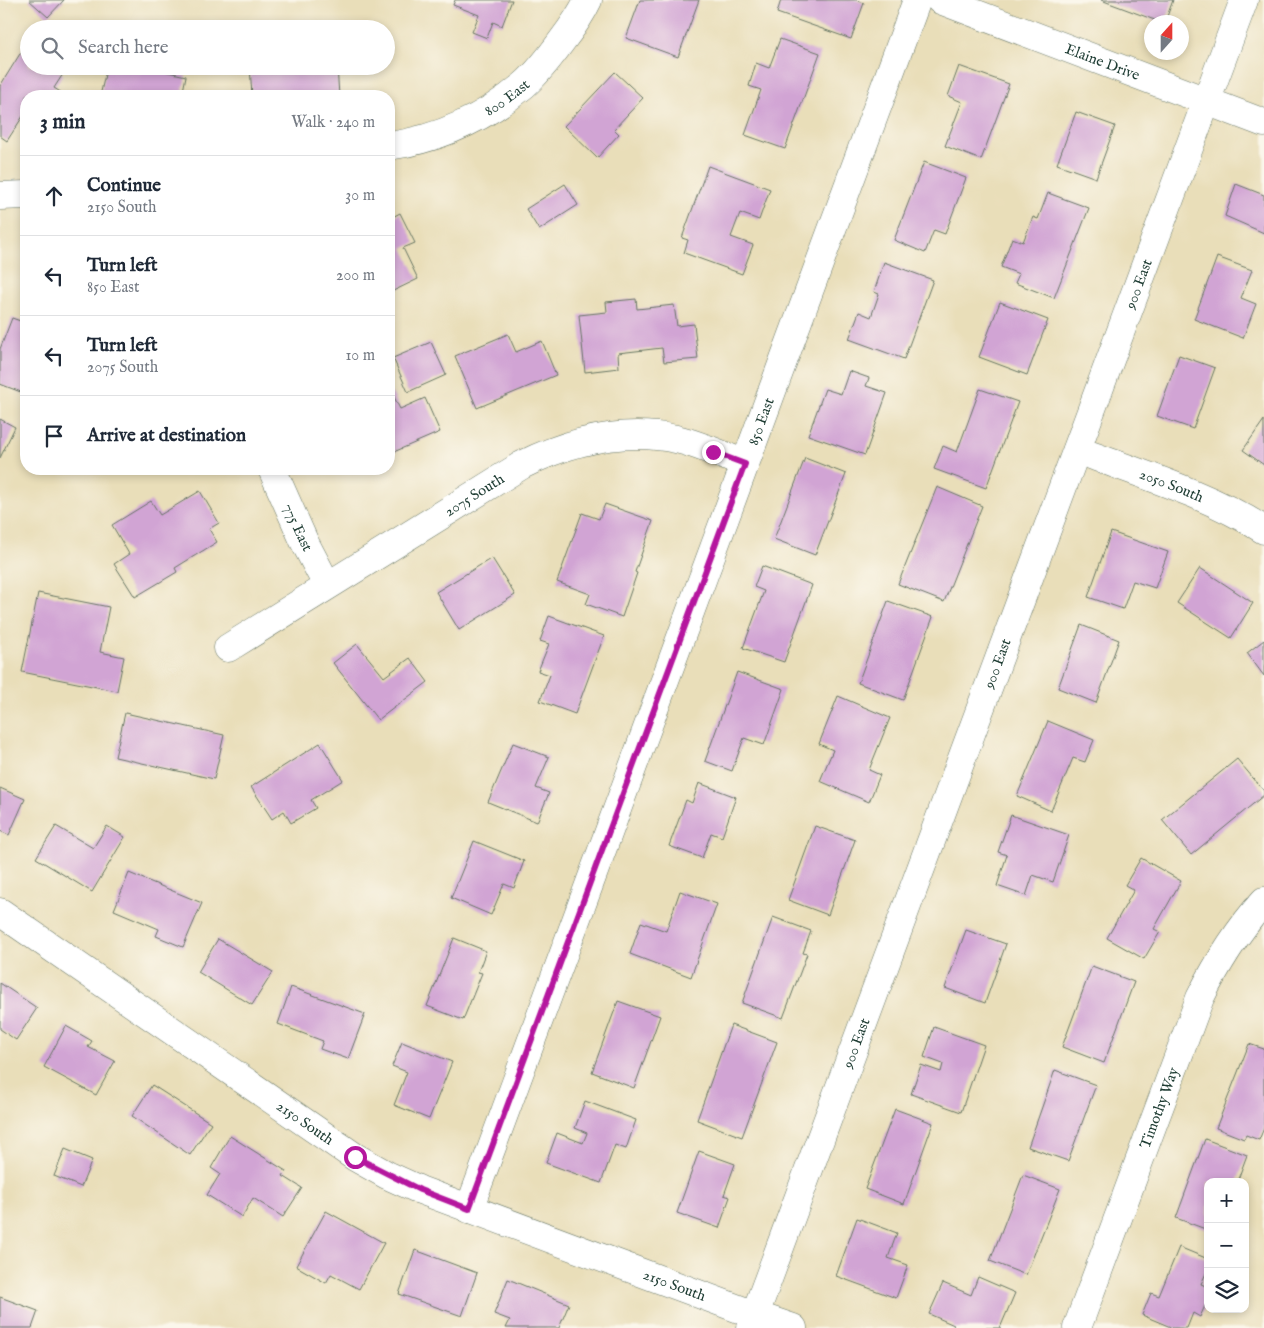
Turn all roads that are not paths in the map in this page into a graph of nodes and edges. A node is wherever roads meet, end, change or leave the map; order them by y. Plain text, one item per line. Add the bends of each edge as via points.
1 (588, 0) edge
2 (917, 0) edge
3 (940, 0) edge
4 (1244, 0) edge
5 (1207, 100) junction
6 (1264, 123) edge
7 (395, 145) edge
8 (20, 195) edge
9 (0, 196) edge
10 (1077, 450) junction
11 (745, 464) junction
12 (275, 475) edge
13 (1264, 530) edge
14 (327, 586) junction
15 (228, 648) dead end
16 (1264, 901) edge
17 (0, 912) edge
18 (469, 1209) junction
19 (752, 1322) edge
20 (793, 1328) edge
21 (1077, 1328) edge

1 - 7 street, 800 East via 547,60 525,84 500,103 443,133
2 - 11 street, 850 East
3 - 5 street, Elaine Drive
4 - 5 street, 900 East
5 - 6 street, Elaine Drive
5 - 10 street, 900 East
8 - 9 street
10 - 13 street, 2050 South via 1210,501
10 - 19 street, 900 East
11 - 14 street, 2075 South via 676,439 630,435 585,440 522,465
11 - 18 street, 850 East
12 - 14 street, 775 East
14 - 15 street, 2075 South
16 - 21 street, Timothy Way via 1233,939 1200,998
17 - 18 street, 2150 South via 355,1157 420,1190
18 - 19 street, 2150 South
19 - 20 street, 2150 South

